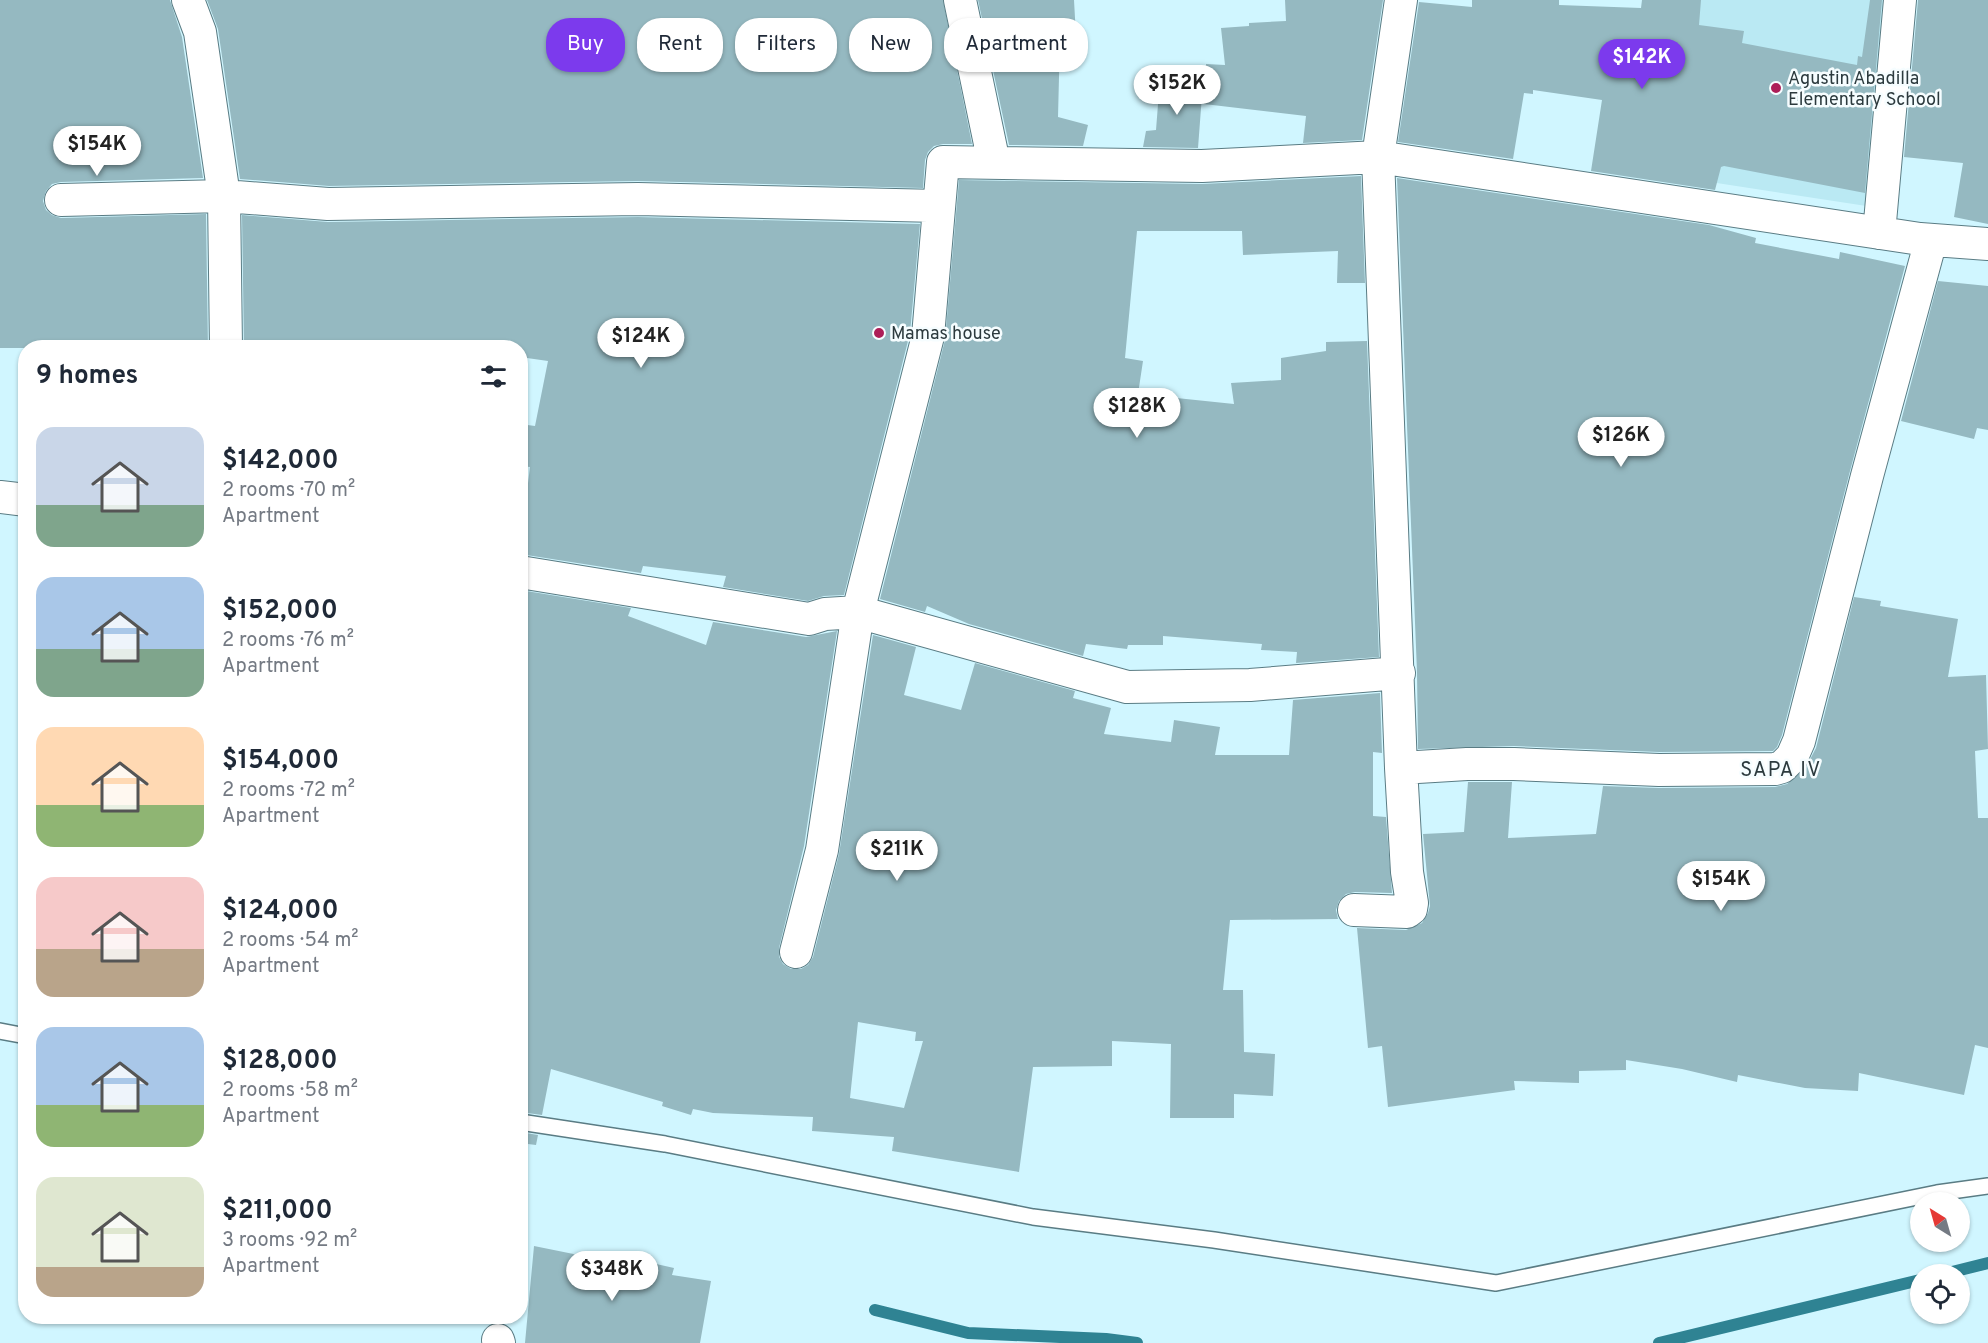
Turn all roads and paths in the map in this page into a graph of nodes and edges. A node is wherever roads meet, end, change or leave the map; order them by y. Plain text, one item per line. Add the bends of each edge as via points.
1 (188, 0) edge
2 (960, 0) edge
3 (1401, 0) edge
4 (1900, 0) edge
5 (1378, 157) junction
6 (994, 163) junction
7 (224, 196) junction
8 (61, 200) dead end
9 (939, 206) junction
10 (1879, 233) junction
11 (1931, 240) junction
12 (1988, 244) edge
13 (226, 340) edge
14 (0, 497) edge
15 (18, 499) edge
16 (528, 573) edge
17 (858, 612) junction
18 (1399, 673) junction
19 (1401, 768) junction
20 (1354, 910) dead end
21 (796, 952) dead end
22 (0, 1031) edge
23 (18, 1034) edge
24 (528, 1123) edge
25 (1988, 1186) edge

1 - 7 street via 201,32
2 - 6 street
3 - 5 street
4 - 10 street
5 - 6 street via 1202,166
5 - 10 street
5 - 18 street
6 - 9 street via 943,162
7 - 8 street
7 - 9 street via 328,204 638,199
7 - 13 street
9 - 17 street via 928,336
10 - 11 street
11 - 12 street
11 - 19 street via 1792,757 1782,766 1765,770 1467,764
14 - 15 street
16 - 17 street via 809,619
17 - 18 street via 1127,687 1250,685
17 - 21 street via 822,850
18 - 19 street
19 - 20 street via 1411,909
22 - 23 lane
24 - 25 lane via 665,1144 1033,1217 1496,1283

